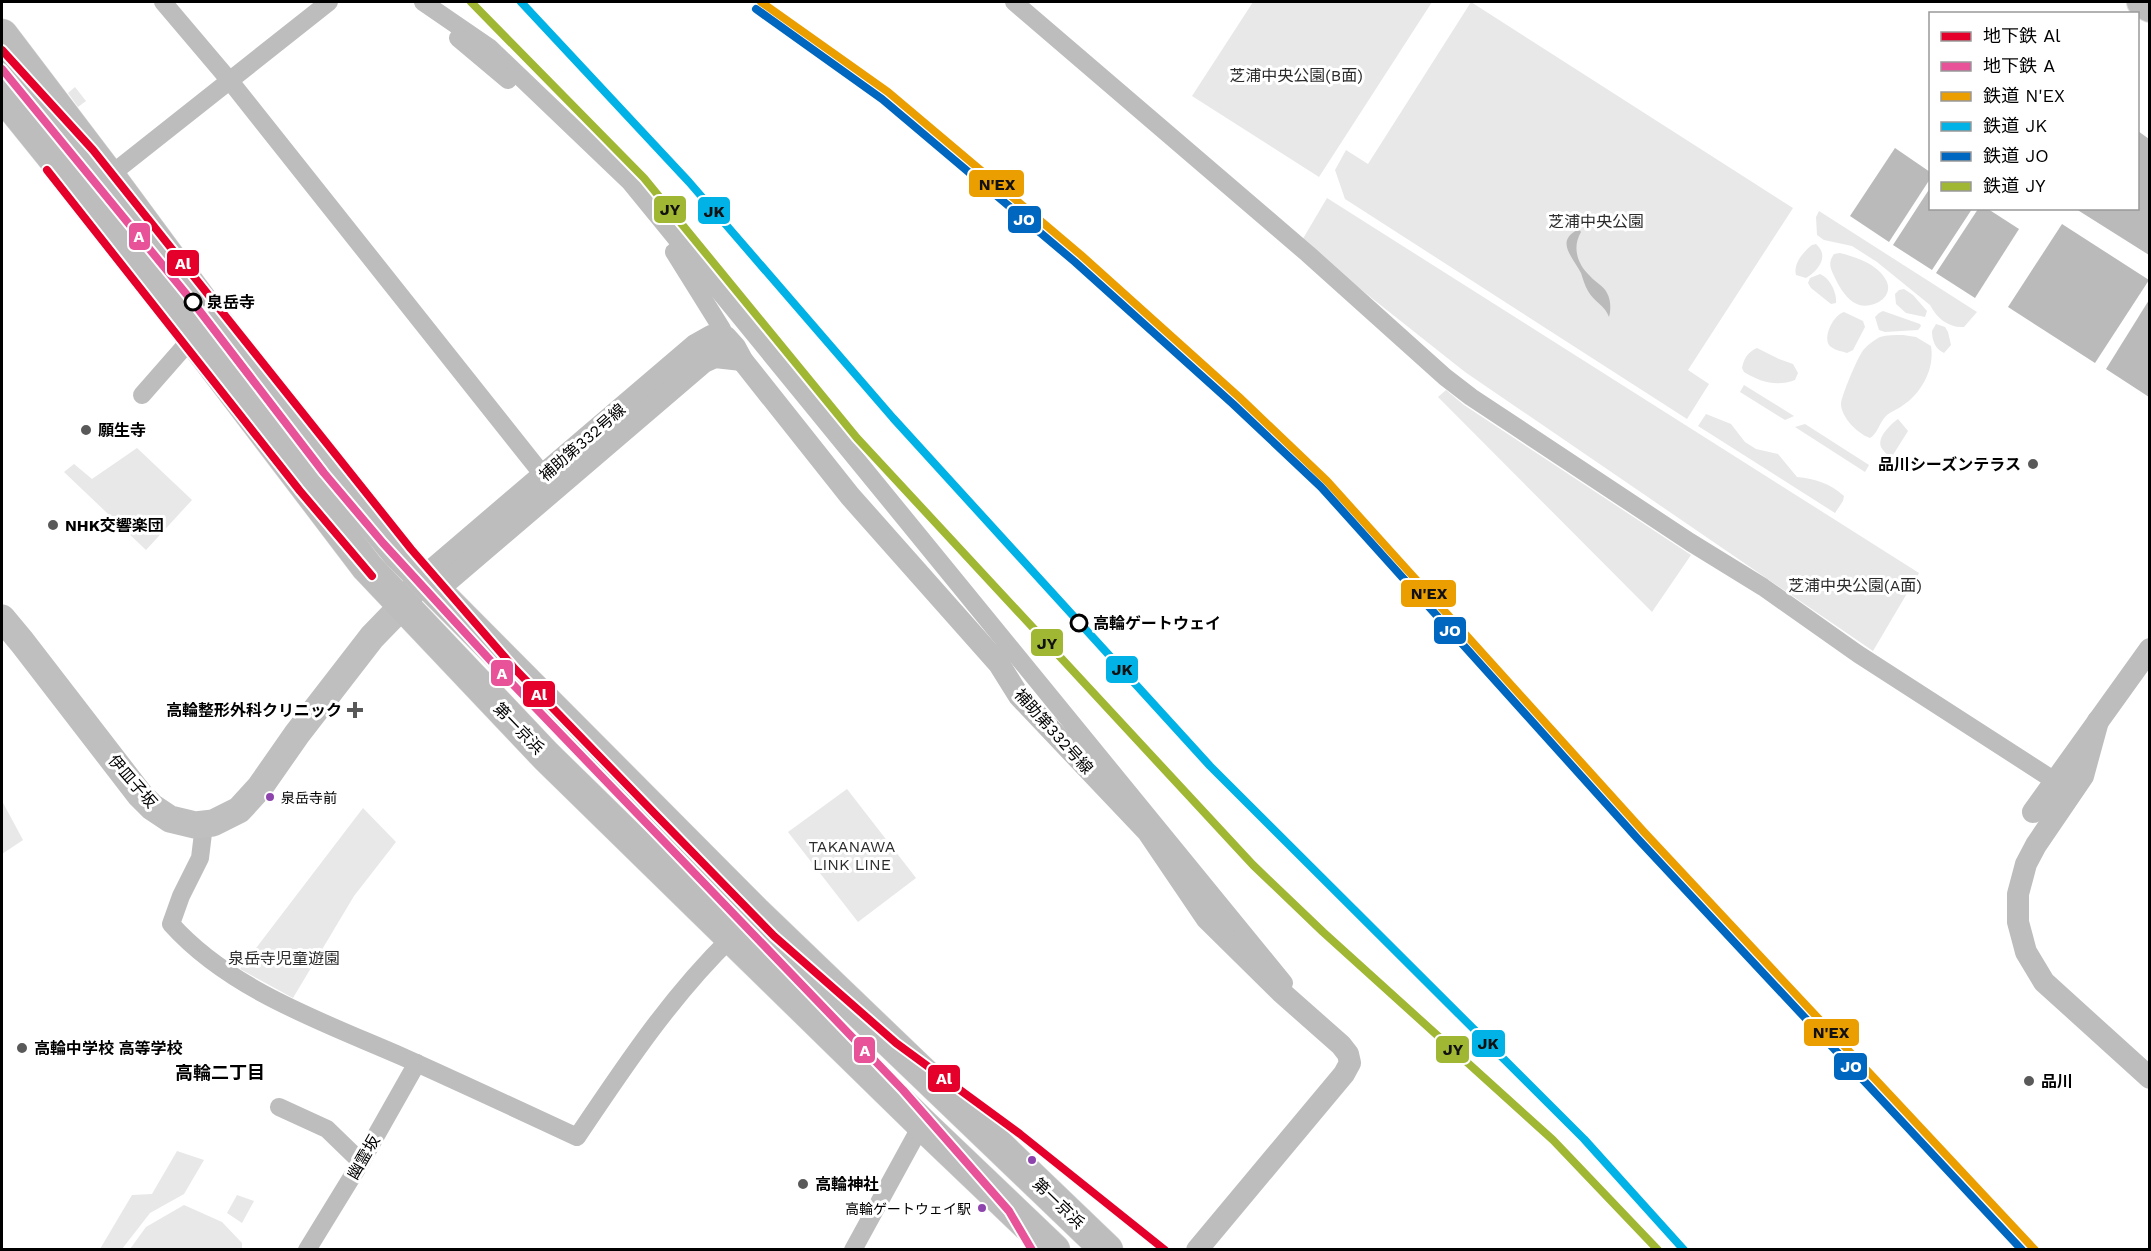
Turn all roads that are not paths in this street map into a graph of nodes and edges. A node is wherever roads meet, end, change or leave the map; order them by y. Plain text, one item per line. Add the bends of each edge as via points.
1 (162, 2) edge
2 (329, 2) edge
3 (414, 2) edge
4 (423, 2) edge
5 (1014, 2) edge
6 (2142, 2) edge
7 (2150, 7) edge
8 (2, 35) edge
9 (230, 81) junction
10 (2, 94) edge
11 (109, 176) junction
12 (630, 183) junction
13 (192, 338) junction
14 (142, 395) dead end
15 (428, 585) junction
16 (403, 605) junction
17 (2, 618) edge
18 (2150, 649) edge
19 (2098, 722) junction
20 (2055, 781) junction
21 (2033, 812) dead end
22 (204, 825) junction
23 (732, 937) junction
24 (417, 1063) junction
25 (1350, 1063) junction
26 (2150, 1078) edge
27 (279, 1107) dead end
28 (922, 1124) junction
29 (361, 1162) junction
30 (1081, 1224) junction
31 (307, 1250) edge
32 (853, 1250) edge
33 (1056, 1250) edge
34 (1107, 1250) edge
35 (1196, 1250) edge

1 - 9 street
2 - 9 street
3 - 12 street
4 - 12 street via 490,48
5 - 20 street via 1471,397
6 - 7 main road
8 - 11 highway, 第一京浜
9 - 11 street
9 - 15 street via 543,475
10 - 13 highway, 第一京浜
11 - 15 highway, 第一京浜 via 292,424
12 - 15 street via 722,329
12 - 25 street
13 - 14 street
13 - 16 highway, 第一京浜 via 367,567
15 - 16 main road
15 - 25 street, 補助第332号線 via 695,345 711,336 726,337 850,496 999,664 1019,696 1148,832 1207,919 1281,993 1341,1045
15 - 30 highway, 第一京浜 via 755,912
16 - 22 main road via 372,637 250,799 229,816
16 - 23 highway, 第一京浜 via 546,756
17 - 22 main road, 伊皿子坂 via 140,795 170,819
18 - 19 street
19 - 20 street
19 - 26 street via 2083,776 2026,864 2018,894 2018,922 2026,952 2044,982
20 - 21 street
22 - 24 street via 200,858 171,924 187,942 237,978 291,1008
23 - 24 street via 633,1052 577,1137
23 - 28 highway, 第一京浜
24 - 29 street, 幽霊坂
25 - 35 street
27 - 29 street via 327,1129
28 - 32 street
28 - 33 highway, 第一京浜
29 - 31 street, 幽霊坂
30 - 33 highway
30 - 34 highway, 第一京浜

